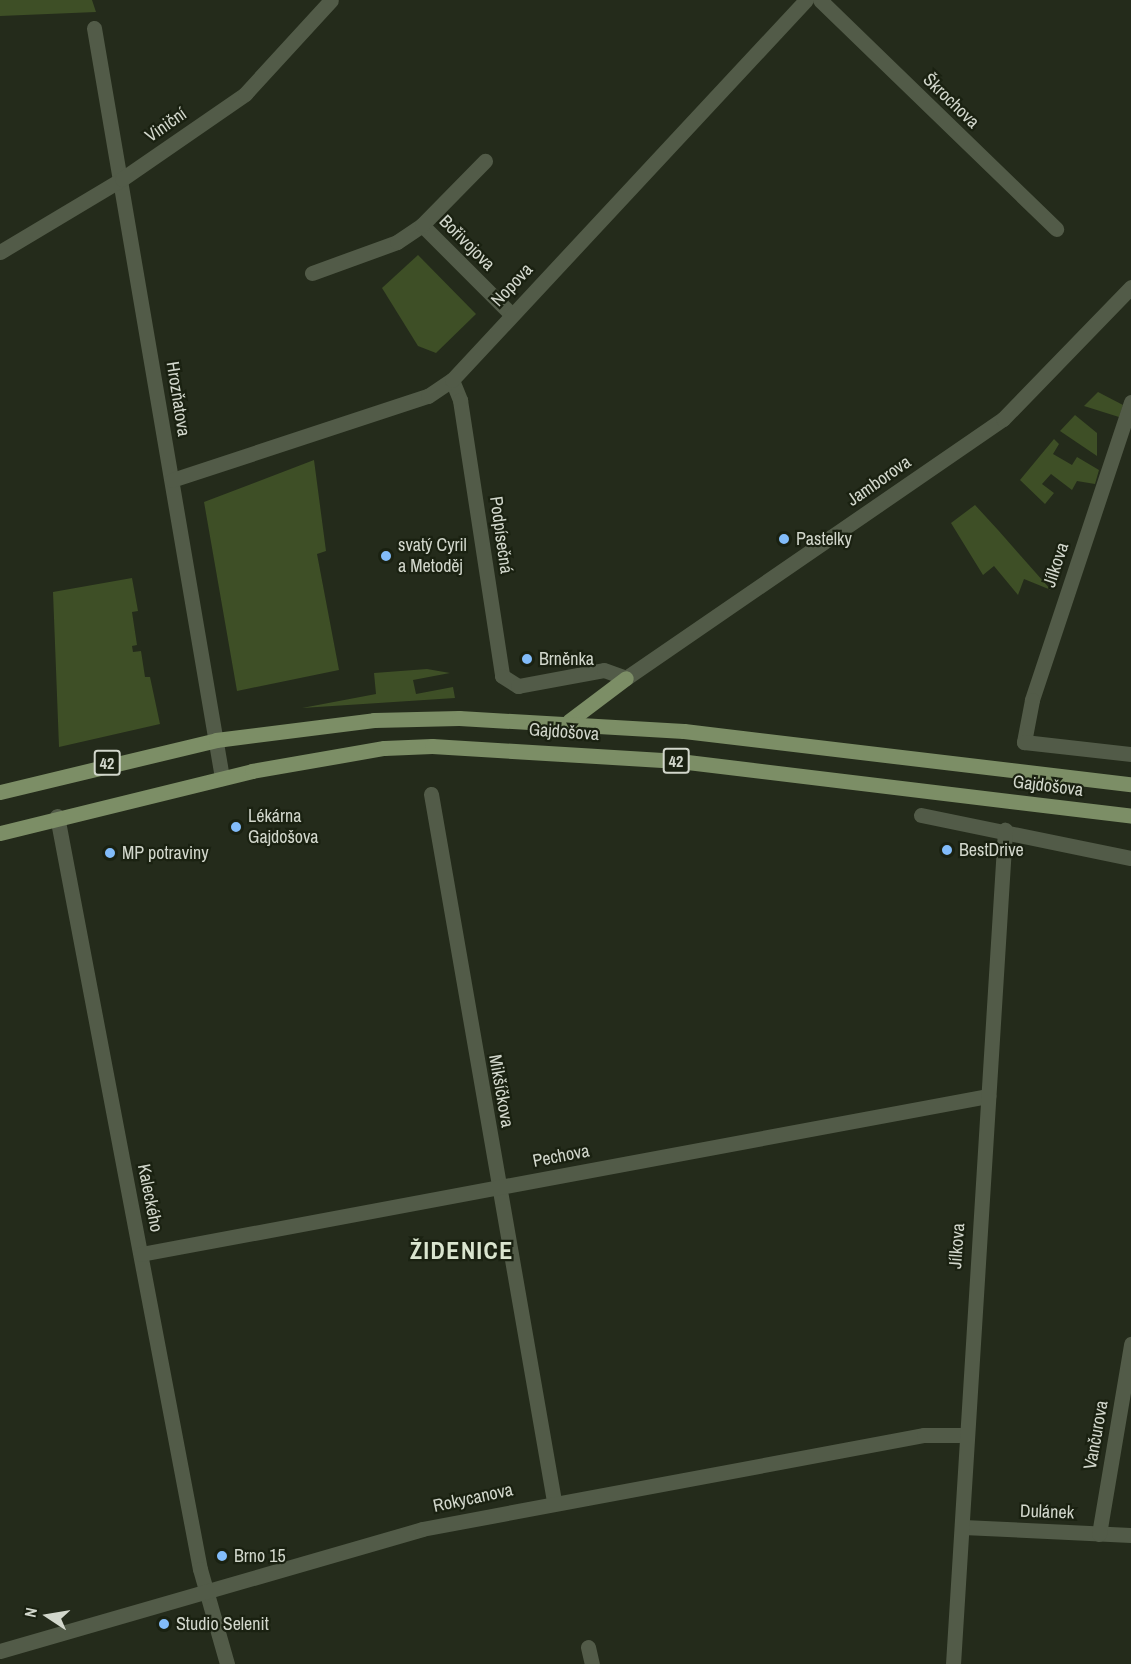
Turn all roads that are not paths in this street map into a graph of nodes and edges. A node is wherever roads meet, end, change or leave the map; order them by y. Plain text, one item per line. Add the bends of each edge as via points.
1 (330, 0) edge
2 (806, 0) edge
3 (820, 0) edge
4 (94, 28) dead end
5 (485, 161) dead end
6 (122, 179) junction
7 (422, 225) junction
8 (1056, 229) dead end
9 (0, 252) edge
10 (312, 273) dead end
11 (1131, 287) edge
12 (511, 314) junction
13 (452, 380) junction
14 (1131, 402) edge
15 (172, 480) junction
16 (626, 678) junction
17 (569, 721) junction
18 (216, 740) junction
19 (1131, 754) edge
20 (222, 778) junction
21 (1131, 784) edge
22 (0, 792) edge
23 (431, 794) dead end
24 (921, 815) dead end
25 (57, 816) junction
26 (1131, 816) edge
27 (1005, 830) junction
28 (0, 833) edge
29 (1131, 858) edge
30 (988, 1096) junction
31 (497, 1187) junction
32 (141, 1254) junction
33 (1131, 1344) edge
34 (966, 1435) junction
35 (554, 1501) junction
36 (963, 1527) junction
37 (1099, 1534) junction
38 (1131, 1535) edge
39 (205, 1588) junction
40 (588, 1647) dead end
41 (0, 1651) edge
42 (227, 1664) edge
43 (592, 1664) edge
44 (953, 1664) edge

1 - 6 street, Viniční via 245,94
2 - 12 street, Nopova
3 - 8 street, Škrochova
4 - 6 street, Hrozňatova
5 - 7 street, Bořivojova
6 - 9 street, Viniční
6 - 15 street, Hrozňatova
7 - 10 street, Bořivojova via 377,251
7 - 12 street, Bořivojova
11 - 16 street, Jamborova via 1003,419
12 - 13 street, Nopova
13 - 15 street, Nopova via 428,396
13 - 16 street, Podpísečná via 462,410 502,676 518,686 604,670
14 - 19 street, Jílkova via 1032,700 1024,742
15 - 18 street, Hrozňatova
16 - 17 main road
17 - 18 main road, Gajdošova / 42 via 374,720
17 - 21 main road, Gajdošova / 42
18 - 20 street, Hrozňatova
18 - 22 main road, Gajdošova / 42
20 - 25 main road, Gajdošova / 42
20 - 26 main road, Gajdošova / 42 via 384,748 479,746 679,761
23 - 31 street, Mikšíčkova
24 - 27 street
25 - 28 main road, Gajdošova / 42
25 - 32 street, Kaleckého
27 - 29 street
27 - 30 street, Jílkova
30 - 31 street, Pechova
30 - 34 street, Jílkova
31 - 32 street, Pechova
31 - 35 street, Mikšíčkova
32 - 39 street, Kaleckého
33 - 37 street, Vančurova
34 - 35 street, Rokycanova via 924,1435
34 - 36 street, Jílkova
35 - 39 street, Rokycanova via 422,1529
36 - 37 street, Dulánek
36 - 44 street, Jílkova
37 - 38 street, Dulánek
39 - 41 street, Rokycanova
39 - 42 street, Kaleckého
40 - 43 street

